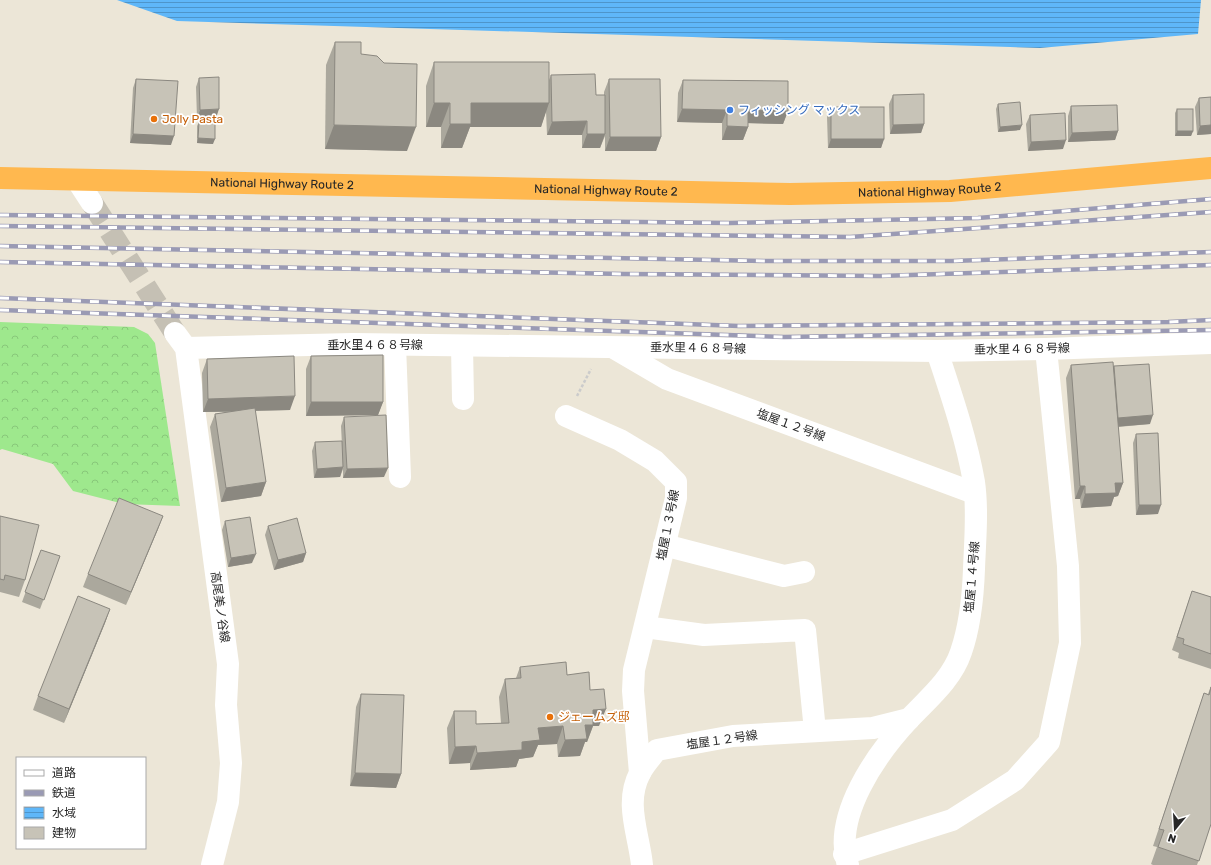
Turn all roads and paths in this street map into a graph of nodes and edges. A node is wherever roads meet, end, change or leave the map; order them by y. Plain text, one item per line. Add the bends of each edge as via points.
1 (1211, 168) edge
2 (0, 178) edge
3 (76, 180) junction
4 (92, 203) tunnel mouth
5 (181, 340) joint
6 (1211, 343) edge
7 (395, 345) junction
8 (462, 346) junction
9 (608, 347) junction
10 (1046, 349) junction
11 (937, 351) junction
12 (463, 399) dead end
13 (566, 416) joint
14 (400, 477) dead end
15 (974, 493) junction
16 (664, 545) junction
17 (804, 572) dead end
18 (645, 627) junction
19 (909, 719) junction
20 (815, 731) junction
21 (640, 773) junction
22 (846, 859) edge
23 (212, 865) edge
24 (642, 865) edge

1 - 3 highway, National Highway Route 2 via 950,190 790,194
2 - 3 highway, National Highway Route 2
3 - 4 street
5 - 7 street, 垂水里４６８号線
5 - 23 street, 高尾美ノ谷線 via 228,664 226,705 231,763 228,802
6 - 10 street, 垂水里４６８号線
7 - 8 street, 垂水里４６８号線
7 - 14 street
8 - 9 street, 垂水里４６８号線
8 - 12 street
9 - 11 street, 垂水里４６８号線
9 - 13 path
9 - 15 street, 塩屋１２号線 via 667,379
10 - 11 street, 垂水里４６８号線
10 - 22 street via 1068,566 1070,643 1049,742 1015,780 952,820
11 - 15 street, 塩屋１４号線 via 963,429
13 - 16 street, 塩屋１３号線 via 656,461 676,482 676,498
15 - 19 street, 塩屋１４号線 via 976,531 972,603 961,653 941,687
16 - 17 street via 784,576
16 - 18 street, 塩屋１３号線
18 - 20 street via 704,635 805,630
18 - 21 street, 塩屋１３号線 via 634,670 633,691
19 - 20 street, 塩屋１２号線 via 873,728
19 - 22 street, 塩屋１４号線 via 887,744 858,791 844,834
20 - 21 street, 塩屋１２号線 via 733,736 657,750
21 - 24 street, 塩屋１２号線 via 632,797

